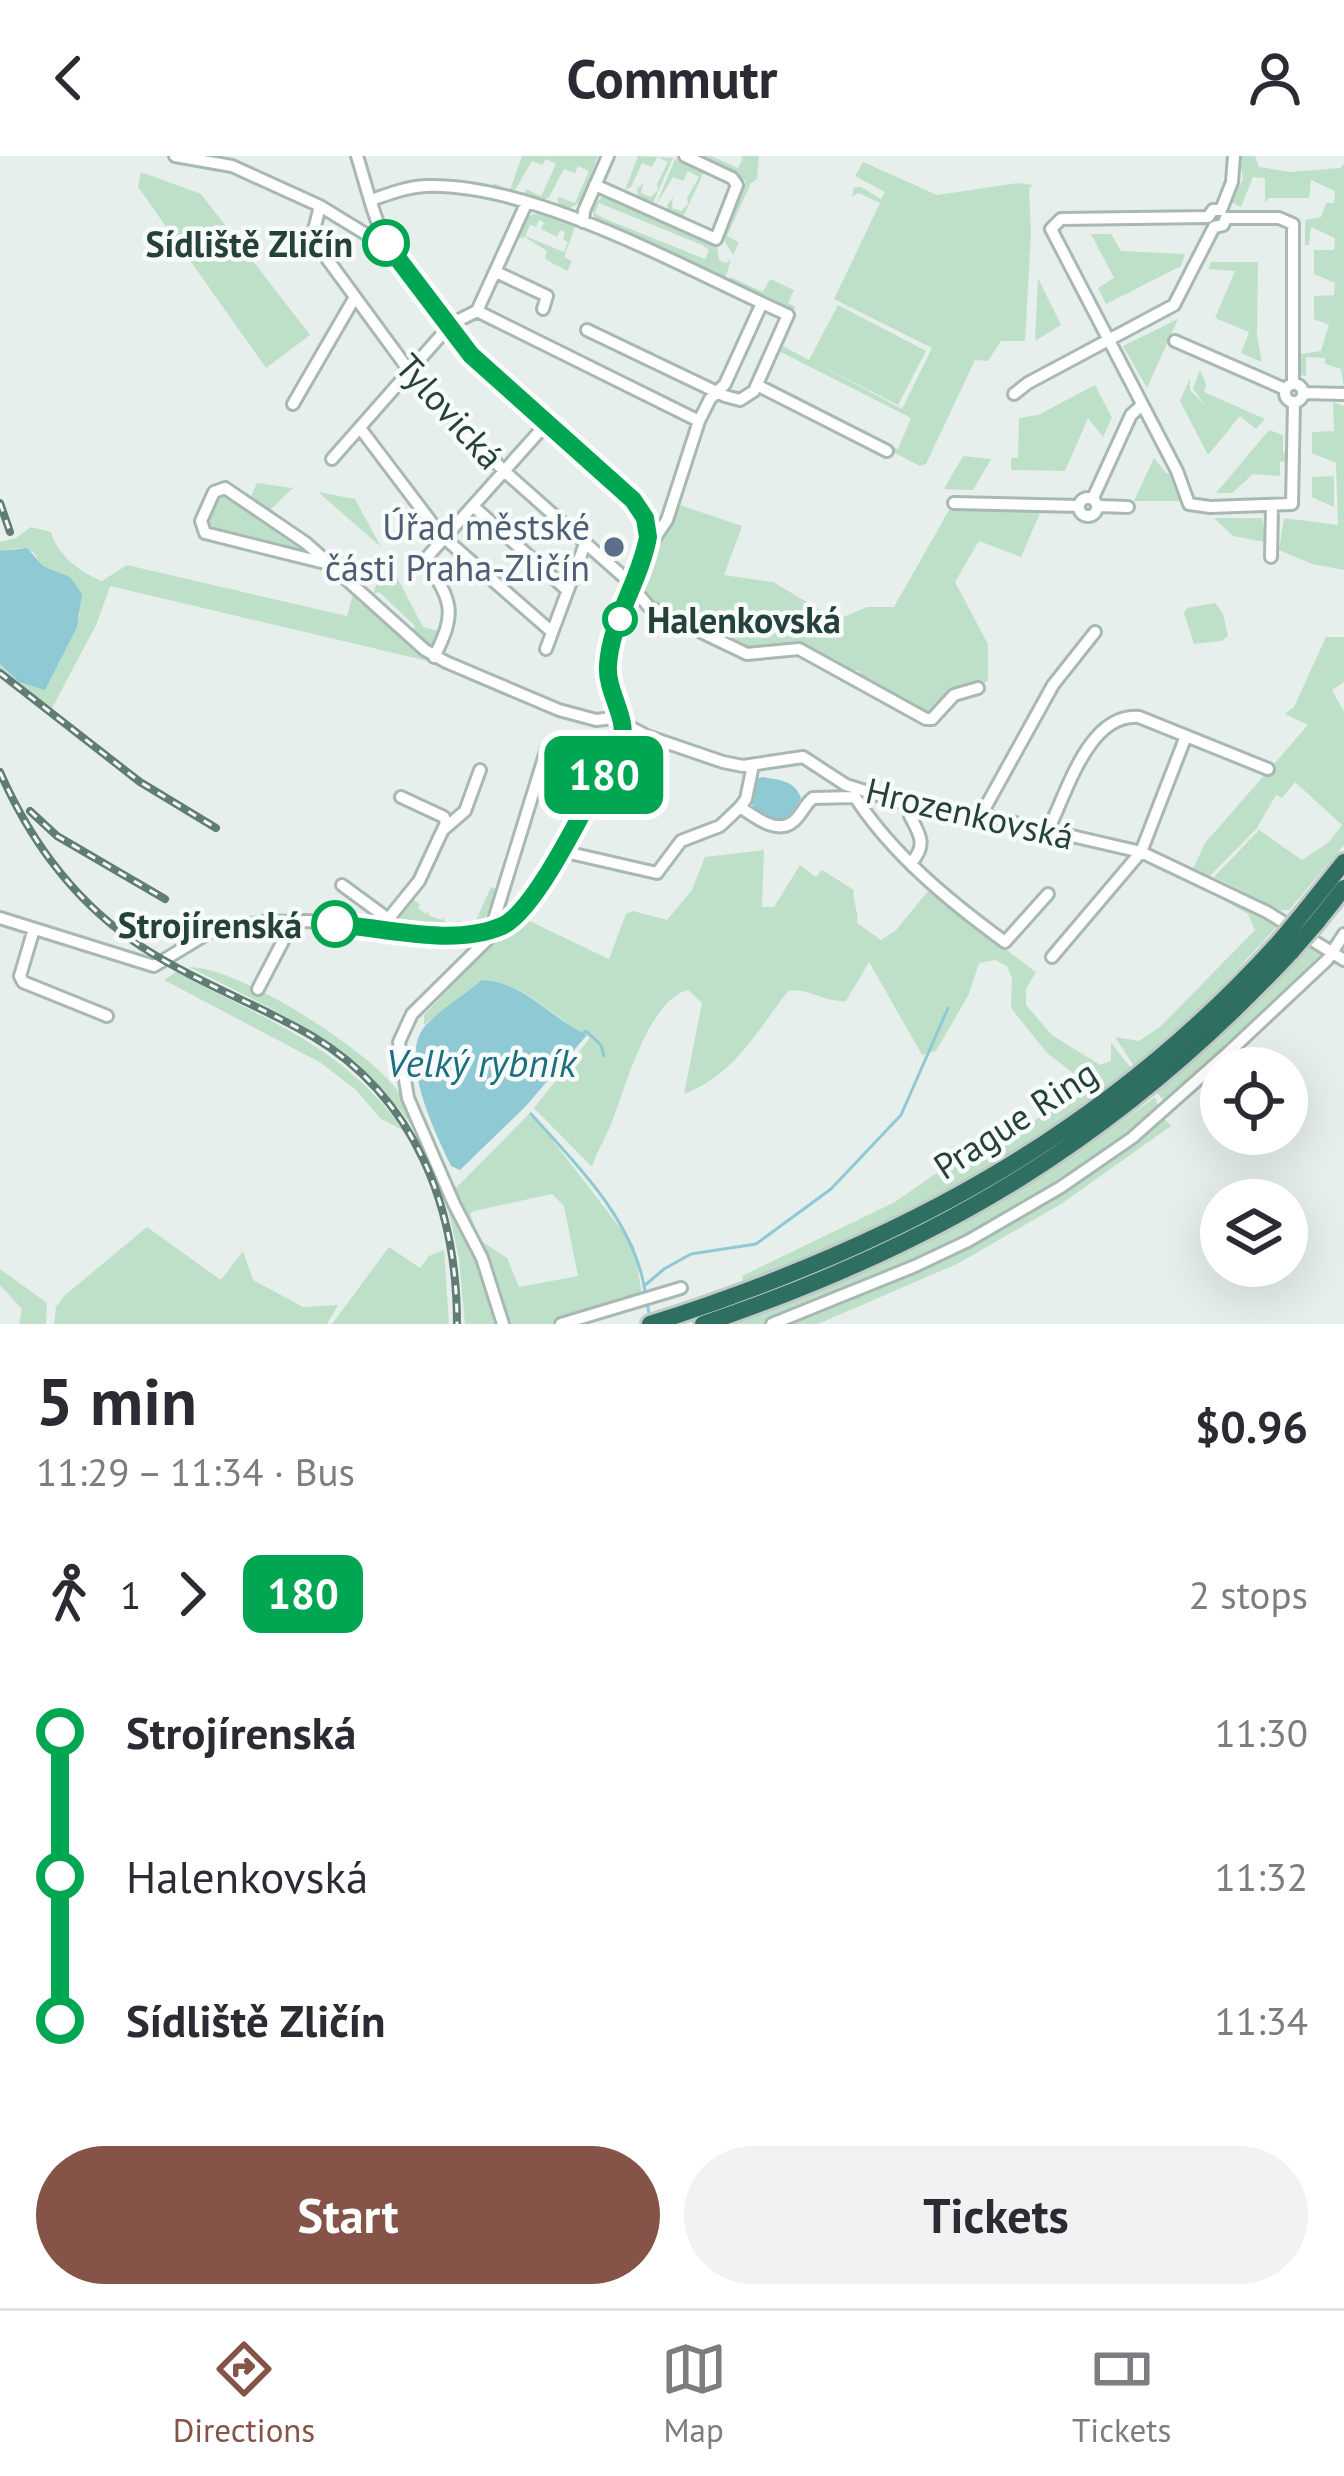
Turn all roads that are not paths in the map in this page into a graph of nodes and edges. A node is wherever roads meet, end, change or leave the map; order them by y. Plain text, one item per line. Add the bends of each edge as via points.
1 (175, 156) edge
2 (356, 156) edge
3 (608, 156) edge
4 (685, 156) edge
5 (1234, 156) edge
6 (192, 158) edge
7 (596, 185) junction
8 (371, 200) junction
9 (526, 204) junction
10 (320, 206) junction
11 (1224, 214) junction
12 (584, 222) junction
13 (1211, 222) junction
14 (369, 236) dead end
15 (496, 272) junction
16 (355, 297) junction
17 (762, 303) junction
18 (543, 309) dead end
19 (477, 311) junction
20 (448, 329) junction
21 (587, 330) dead end
22 (1108, 340) junction
23 (1175, 340) dead end
24 (410, 372) junction
25 (757, 385) junction
26 (1289, 386) junction
27 (718, 393) junction
28 (1015, 394) dead end
29 (1344, 394) edge
30 (1298, 398) junction
31 (293, 404) dead end
32 (1142, 405) junction
33 (699, 421) junction
34 (547, 423) junction
35 (360, 428) junction
36 (887, 451) dead end
37 (332, 459) dead end
38 (504, 471) junction
39 (954, 502) dead end
40 (1095, 502) junction
41 (1272, 506) junction
42 (474, 507) junction
43 (1128, 507) dead end
44 (445, 538) junction
45 (585, 544) junction
46 (303, 549) junction
47 (645, 551) junction
48 (1271, 557) dead end
49 (630, 589) junction
50 (567, 590) junction
51 (552, 632) junction
52 (1095, 632) dead end
53 (546, 649) dead end
54 (434, 657) junction
55 (977, 688) dead end
56 (622, 723) junction
57 (1186, 736) junction
58 (547, 748) dead end
59 (753, 765) junction
60 (1268, 769) dead end
61 (480, 770) dead end
62 (856, 793) junction
63 (401, 797) dead end
64 (740, 807) junction
65 (911, 810) junction
66 (981, 814) junction
67 (444, 829) junction
68 (1048, 830) junction
69 (884, 832) junction
70 (561, 851) junction
71 (1141, 852) junction
72 (912, 862) junction
73 (1344, 862) edge
74 (342, 885) dead end
75 (934, 887) junction
76 (1344, 888) edge
77 (1048, 895) dead end
78 (924, 900) dead end
79 (1311, 917) junction
80 (0, 918) edge
81 (294, 920) junction
82 (392, 924) junction
83 (34, 929) junction
84 (488, 930) junction
85 (1344, 934) edge
86 (1330, 951) junction
87 (1052, 956) dead end
88 (1344, 960) edge
89 (258, 988) dead end
90 (107, 1016) dead end
91 (1127, 1095) junction
92 (681, 1288) dead end
93 (503, 1324) edge
94 (561, 1324) edge
95 (650, 1324) edge
96 (703, 1324) edge
97 (772, 1324) edge

1 - 6 street
2 - 8 street
3 - 7 street
4 - 7 street via 737,185 716,239
5 - 11 street
6 - 10 street via 232,166
7 - 12 street
8 - 9 street via 456,187
8 - 20 street via 386,243
9 - 12 street
9 - 15 street
10 - 14 street
10 - 16 street, Tylovická via 317,244
11 - 13 street via 1213,210
11 - 26 street via 1293,224
12 - 17 street
13 - 22 street via 1174,305
13 - 22 street via 1055,222 1051,229
15 - 18 street via 547,296
15 - 19 street
16 - 24 street, Tylovická
16 - 31 street
17 - 25 street via 788,315
17 - 27 street
19 - 20 street
19 - 33 street
20 - 24 street
20 - 34 street
21 - 27 street
22 - 28 street
22 - 32 street
23 - 26 street
24 - 35 street
24 - 38 street, Tylovická
25 - 27 street via 743,399
25 - 36 street
26 - 30 street via 1286,398
27 - 33 street
29 - 30 street
30 - 41 street via 1294,501
32 - 40 street via 1130,415
32 - 41 street via 1197,507
33 - 47 street via 667,520
34 - 38 street
34 - 47 street via 641,508
35 - 37 street
35 - 44 street
38 - 42 street
38 - 45 street, Tylovická
39 - 40 street
40 - 43 street
41 - 48 street
42 - 44 street
42 - 50 street
44 - 51 street
44 - 54 street via 427,561 451,610
45 - 49 street, Tylovická
45 - 50 street
46 - 46 street, Hrozenkovská via 223,487 201,521 205,532
46 - 54 street, Hrozenkovská
47 - 49 street
49 - 55 street via 722,644 750,654 799,649 926,719
49 - 56 street via 608,669
50 - 51 street
51 - 53 street
52 - 66 street via 1053,685
54 - 56 street, Hrozenkovská via 559,710
56 - 59 street, Hrozenkovská via 704,757
56 - 70 street via 622,739
57 - 60 street
57 - 68 street via 1139,718 1113,722 1094,741
57 - 71 street
58 - 84 street
59 - 62 street, Hrozenkovská via 803,758
59 - 64 street
61 - 67 street via 465,811
62 - 64 street via 813,798 779,826
62 - 65 street, Hrozenkovská
62 - 69 street
63 - 67 street via 444,817
64 - 70 street via 720,826 680,842 656,874
65 - 66 street, Hrozenkovská
65 - 69 street
65 - 72 street via 922,837
66 - 68 street, Hrozenkovská
67 - 82 street
68 - 71 street, Hrozenkovská
69 - 72 street
70 - 84 street via 517,916
71 - 86 street, Hrozenkovská
71 - 87 street
72 - 75 street
73 - 79 highway, Prague Ring
74 - 82 street
75 - 77 street via 1005,942
75 - 78 street
76 - 79 highway, Prague Ring
79 - 91 highway, Prague Ring, bridge
80 - 83 street
81 - 82 street
81 - 83 street via 210,932 154,966
81 - 89 street
82 - 84 street via 454,935
83 - 90 street via 23,982
84 - 93 street via 483,948 407,1019 399,1050 409,1098
85 - 86 street
86 - 88 street, Hrozenkovská
86 - 97 street via 1132,1138 1061,1187 933,1258
91 - 95 highway, Prague Ring via 912,1223
91 - 96 highway, Prague Ring via 1030,1174 922,1236
92 - 94 street

